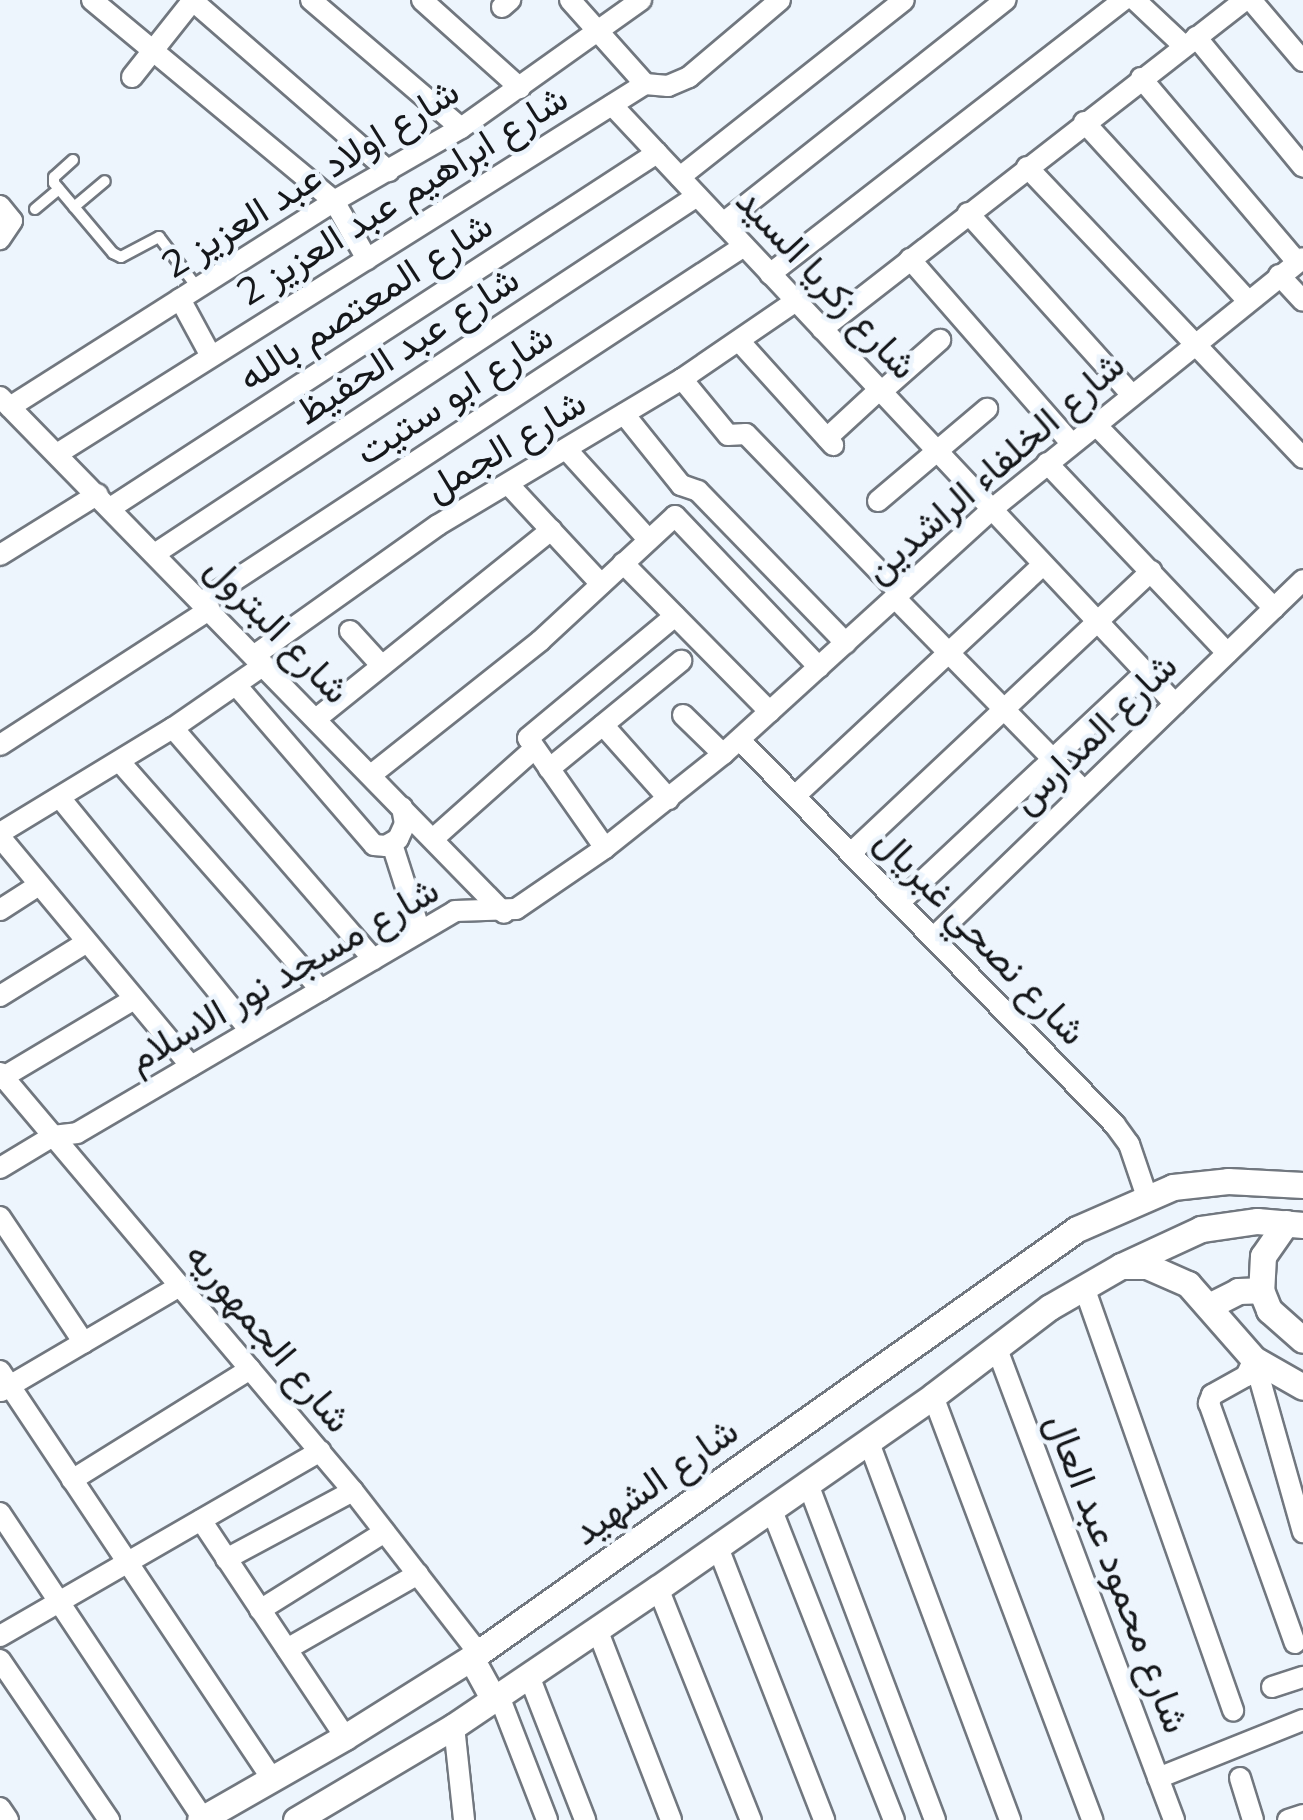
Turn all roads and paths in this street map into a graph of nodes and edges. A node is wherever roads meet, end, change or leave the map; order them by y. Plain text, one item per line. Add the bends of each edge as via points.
1 (92, 0) edge
2 (193, 0) edge
3 (311, 0) edge
4 (422, 0) edge
5 (570, 0) edge
6 (641, 0) edge
7 (780, 0) edge
8 (904, 0) edge
9 (1006, 0) edge
10 (1123, 0) edge
11 (1135, 0) edge
12 (1248, 0) edge
13 (599, 33) junction
14 (1190, 42) junction
15 (153, 51) junction
16 (1303, 60) edge
17 (132, 77) dead end
18 (1141, 78) junction
19 (645, 84) junction
20 (520, 88) junction
21 (612, 105) junction
22 (1084, 122) junction
23 (461, 128) junction
24 (657, 154) junction
25 (73, 160) dead end
26 (1027, 166) junction
27 (1303, 166) edge
28 (389, 171) junction
29 (680, 178) junction
30 (105, 181) dead end
31 (58, 189) junction
32 (697, 196) junction
33 (334, 202) junction
34 (74, 207) junction
35 (35, 208) dead end
36 (968, 213) junction
37 (6, 214) edge
38 (723, 223) junction
39 (0, 240) edge
40 (744, 246) junction
41 (367, 259) junction
42 (910, 259) junction
43 (1300, 260) edge
44 (770, 274) junction
45 (1279, 275) junction
46 (189, 294) junction
47 (1247, 300) junction
48 (796, 301) junction
49 (1303, 301) edge
50 (822, 328) junction
51 (940, 340) dead end
52 (740, 342) junction
53 (1193, 343) junction
54 (212, 356) junction
55 (682, 378) junction
56 (880, 391) junction
57 (1131, 394) junction
58 (5, 402) edge
59 (986, 409) dead end
60 (624, 414) junction
61 (1095, 424) junction
62 (1071, 443) junction
63 (566, 449) junction
64 (936, 452) junction
65 (57, 454) junction
66 (1303, 458) edge
67 (1047, 464) junction
68 (508, 485) junction
69 (105, 500) junction
70 (878, 502) dead end
71 (991, 510) junction
72 (550, 530) junction
73 (648, 539) junction
74 (156, 553) junction
75 (0, 555) edge
76 (623, 563) junction
77 (1043, 565) junction
78 (1151, 571) junction
79 (1303, 580) edge
80 (601, 584) junction
81 (897, 596) junction
82 (207, 605) junction
83 (1274, 608) junction
84 (675, 616) junction
85 (1097, 623) junction
86 (350, 631) dead end
87 (846, 643) junction
88 (946, 652) junction
89 (1226, 654) junction
90 (260, 660) junction
91 (682, 662) dead end
92 (382, 666) junction
93 (819, 668) junction
94 (1145, 673) junction
95 (236, 685) junction
96 (1174, 704) junction
97 (1004, 710) junction
98 (770, 712) junction
99 (683, 714) dead end
100 (316, 719) junction
101 (603, 725) junction
102 (174, 728) junction
103 (740, 740) junction
104 (0, 745) edge
105 (532, 745) junction
106 (723, 754) junction
107 (1053, 759) junction
108 (120, 762) junction
109 (549, 769) junction
110 (370, 775) junction
111 (1084, 791) junction
112 (795, 796) junction
113 (61, 798) junction
114 (670, 799) junction
115 (402, 807) junction
116 (0, 836) edge
117 (433, 839) junction
118 (392, 844) junction
119 (605, 848) junction
120 (851, 853) junction
121 (39, 885) junction
122 (900, 902) junction
123 (0, 910) edge
124 (504, 912) junction
125 (420, 931) junction
126 (934, 937) junction
127 (87, 942) junction
128 (374, 958) junction
129 (321, 990) junction
130 (0, 996) edge
131 (134, 999) junction
132 (250, 1031) junction
133 (191, 1066) junction
134 (1, 1076) edge
135 (52, 1136) junction
136 (0, 1168) edge
137 (1303, 1185) edge
138 (1147, 1197) junction
139 (0, 1217) edge
140 (1294, 1224) edge
141 (1121, 1266) junction
142 (180, 1286) junction
143 (1084, 1287) junction
144 (1261, 1290) junction
145 (1209, 1306) junction
146 (1303, 1340) edge
147 (84, 1342) junction
148 (998, 1349) junction
149 (1254, 1359) junction
150 (250, 1369) junction
151 (3, 1383) edge
152 (1303, 1387) edge
153 (934, 1396) junction
154 (868, 1440) junction
155 (320, 1451) junction
156 (72, 1480) junction
157 (808, 1484) junction
158 (353, 1491) junction
159 (771, 1508) junction
160 (0, 1513) edge
161 (200, 1520) junction
162 (385, 1532) junction
163 (1303, 1532) edge
164 (717, 1545) junction
165 (226, 1559) junction
166 (128, 1562) junction
167 (418, 1574) junction
168 (658, 1588) junction
169 (59, 1602) junction
170 (260, 1610) junction
171 (597, 1629) junction
172 (0, 1636) edge
173 (1294, 1644) dead end
174 (287, 1650) junction
175 (474, 1655) junction
176 (0, 1660) edge
177 (529, 1676) junction
178 (1303, 1677) edge
179 (1272, 1687) dead end
180 (497, 1698) junction
181 (1232, 1712) dead end
182 (1303, 1720) edge
183 (454, 1726) junction
184 (346, 1737) junction
185 (1158, 1778) junction
186 (1240, 1778) dead end
187 (272, 1779) junction
188 (0, 1808) edge
189 (1303, 1815) edge
190 (202, 1819) edge
191 (464, 1819) edge
192 (8, 1820) edge
193 (108, 1820) edge
194 (296, 1820) edge
195 (547, 1820) edge
196 (585, 1820) edge
197 (671, 1820) edge
198 (751, 1820) edge
199 (824, 1820) edge
200 (894, 1820) edge
201 (936, 1820) edge
202 (1010, 1820) edge
203 (1092, 1820) edge
204 (1174, 1820) edge
205 (1253, 1820) edge
206 (1288, 1820) edge

1 - 15 street
2 - 15 street
2 - 28 street
3 - 23 street
4 - 20 street
5 - 13 street
6 - 13 street, شارع اولاد عبد العزيز 2
7 - 19 street, شارع ابراهيم عبد العزيز 2 via 679,83
8 - 29 street
9 - 38 street
10 - 44 street
11 - 14 street
12 - 14 street
12 - 16 street
13 - 19 street
13 - 20 street, شارع اولاد عبد العزيز 2
14 - 18 street
14 - 27 street
15 - 17 street
15 - 33 street
18 - 22 street
18 - 43 street
19 - 21 street, شارع ابراهيم عبد العزيز 2
20 - 23 street, شارع اولاد عبد العزيز 2
21 - 24 street, شارع زكريا السيد
21 - 41 street, شارع ابراهيم عبد العزيز 2
22 - 26 street
22 - 47 street
23 - 28 street, شارع اولاد عبد العزيز 2
24 - 29 street, شارع زكريا السيد
24 - 69 street, شارع المعتصم بالله
25 - 31 lane via 54,178
26 - 36 street
26 - 53 street
28 - 33 street, شارع اولاد عبد العزيز 2
29 - 32 street, شارع زكريا السيد
30 - 34 lane
31 - 34 lane
31 - 35 lane
32 - 38 street, شارع زكريا السيد
32 - 74 street, شارع عبد الحفيظ
33 - 41 street
33 - 46 street, شارع اولاد عبد العزيز 2
34 - 46 lane via 118,256 162,239
36 - 42 street
36 - 57 street
37 - 39 street
38 - 40 street, شارع زكريا السيد
40 - 44 street, شارع زكريا السيد
40 - 82 street, شارع ابو ستيت
41 - 54 street, شارع ابراهيم عبد العزيز 2
42 - 50 street
42 - 62 street
43 - 45 street, شارع الخلفاء الراشدين
44 - 48 street, شارع زكريا السيد
45 - 47 street, شارع الخلفاء الراشدين
45 - 49 street
46 - 54 street
46 - 58 street, شارع اولاد عبد العزيز 2
47 - 53 street, شارع الخلفاء الراشدين
48 - 50 street, شارع زكريا السيد
48 - 52 street, شارع الجمل
50 - 56 street, شارع زكريا السيد
51 - 56 street
52 - 55 street, شارع الجمل
52 - 56 street via 830,442
53 - 57 street, شارع الخلفاء الراشدين
53 - 66 street
54 - 65 street, شارع ابراهيم عبد العزيز 2
55 - 60 street, شارع الجمل
55 - 81 street via 728,434 746,434
56 - 64 street, شارع زكريا السيد
57 - 61 street, شارع الخلفاء الراشدين
58 - 65 street, شارع البترول
59 - 64 street
60 - 63 street, شارع الجمل
60 - 87 street via 681,485 698,491
61 - 62 street, شارع الخلفاء الراشدين
61 - 83 street
62 - 67 street, شارع الخلفاء الراشدين
63 - 68 street, شارع الجمل
63 - 73 street
64 - 70 street
64 - 71 street, شارع زكريا السيد
65 - 69 street, شارع البترول
67 - 71 street, شارع الخلفاء الراشدين
67 - 78 street
68 - 72 street
68 - 90 street, شارع الجمل via 438,524
69 - 74 street, شارع البترول
69 - 75 street, شارع المعتصم بالله
71 - 77 street, شارع زكريا السيد
71 - 81 street, شارع الخلفاء الراشدين
72 - 80 street
72 - 92 street
73 - 76 street
73 - 93 street via 672,517 680,519
74 - 82 street, شارع البترول
76 - 80 street
76 - 84 street
77 - 85 street, شارع زكريا السيد
77 - 88 street
78 - 85 street
78 - 89 street
79 - 83 street, شارع المدارس
80 - 110 street via 540,642
81 - 87 street, شارع الخلفاء الراشدين
81 - 88 street
82 - 90 street, شارع البترول
82 - 104 street, شارع ابو ستيت
83 - 89 street, شارع المدارس
84 - 98 street
84 - 105 street via 530,736
85 - 94 street, شارع زكريا السيد
85 - 97 street
86 - 92 street
87 - 93 street, شارع الخلفاء الراشدين
88 - 97 street
88 - 112 street
89 - 96 street, شارع المدارس
90 - 95 street, شارع الجمل
90 - 100 street, شارع البترول
91 - 101 street
92 - 100 street
93 - 98 street, شارع الخلفاء الراشدين
94 - 96 street, شارع زكريا السيد
94 - 107 street
95 - 102 street, شارع الجمل
95 - 118 street via 374,845
96 - 111 street, شارع المدارس
97 - 107 street
97 - 120 street
98 - 103 street, شارع الخلفاء الراشدين
99 - 106 street
100 - 110 street, شارع البترول
101 - 109 street
101 - 114 street
102 - 108 street, شارع الجمل
102 - 128 street
103 - 106 street, شارع مسجد نور الاسلام
103 - 112 street, شارع نصحي غبريال
105 - 109 street
105 - 117 street
106 - 114 street, شارع مسجد نور الاسلام
107 - 111 street
107 - 122 street
108 - 113 street, شارع الجمل
108 - 129 street
109 - 119 street
110 - 115 street, شارع البترول
111 - 126 street, شارع المدارس
112 - 120 street, شارع نصحي غبريال
113 - 116 street, شارع الجمل
113 - 132 street
114 - 119 street, شارع مسجد نور الاسلام
115 - 117 street, شارع البترول
115 - 118 street via 403,832
116 - 121 street
117 - 124 street, شارع البترول
118 - 125 street
119 - 124 street, شارع مسجد نور الاسلام
120 - 122 street, شارع نصحي غبريال
121 - 123 street
121 - 127 street
122 - 126 street, شارع نصحي غبريال
124 - 125 street, شارع مسجد نور الاسلام via 462,908
125 - 128 street, شارع مسجد نور الاسلام
126 - 138 street, شارع نصحي غبريال via 1116,1126
127 - 130 street
127 - 131 street
128 - 129 street, شارع مسجد نور الاسلام
129 - 132 street, شارع مسجد نور الاسلام
131 - 133 street
131 - 134 street
132 - 133 street, شارع مسجد نور الاسلام
133 - 135 street, شارع مسجد نور الاسلام via 77,1134
134 - 135 street, شارع الجمهوريه
135 - 136 street, شارع مسجد نور الاسلام
135 - 142 street, شارع الجمهوريه
137 - 138 street, شارع الشهيد via 1228,1181
138 - 175 street, شارع الشهيد via 1077,1229
139 - 147 street
140 - 141 street via 1202,1228
140 - 144 street via 1263,1256
141 - 143 street
141 - 145 street via 1168,1272
142 - 147 street
142 - 150 street, شارع الجمهوريه
143 - 148 street
143 - 181 street
144 - 145 street via 1238,1290
144 - 146 street via 1269,1310
145 - 149 street
147 - 151 street
148 - 153 street
148 - 185 street, شارع محمود عبد العال
149 - 152 street
149 - 163 street
149 - 173 street via 1246,1376 1209,1402
150 - 155 street, شارع الجمهوريه
150 - 156 street
151 - 156 street
153 - 154 street
153 - 203 street
154 - 157 street
154 - 202 street
155 - 158 street, شارع الجمهوريه
155 - 161 street
156 - 166 street
157 - 159 street
157 - 201 street
158 - 162 street, شارع الجمهوريه
158 - 165 street
159 - 164 street
159 - 200 street
160 - 169 street
161 - 165 street
161 - 166 street
162 - 167 street, شارع الجمهوريه
162 - 170 street
164 - 168 street
164 - 199 street
165 - 170 street
166 - 169 street
166 - 187 street
167 - 174 street
167 - 175 street, شارع الجمهوريه
168 - 171 street
168 - 198 street
169 - 172 street
169 - 190 street
170 - 174 street
171 - 177 street
171 - 197 street
174 - 184 street
175 - 180 street
175 - 184 street, شارع الشهيد
176 - 193 street
177 - 180 street
177 - 196 street
178 - 179 street
180 - 183 street
180 - 195 street
182 - 185 street
183 - 191 street
183 - 194 street
184 - 187 street, شارع الشهيد
185 - 204 street, شارع محمود عبد العال
186 - 205 street
187 - 190 street, شارع الشهيد
188 - 192 street
189 - 206 street

